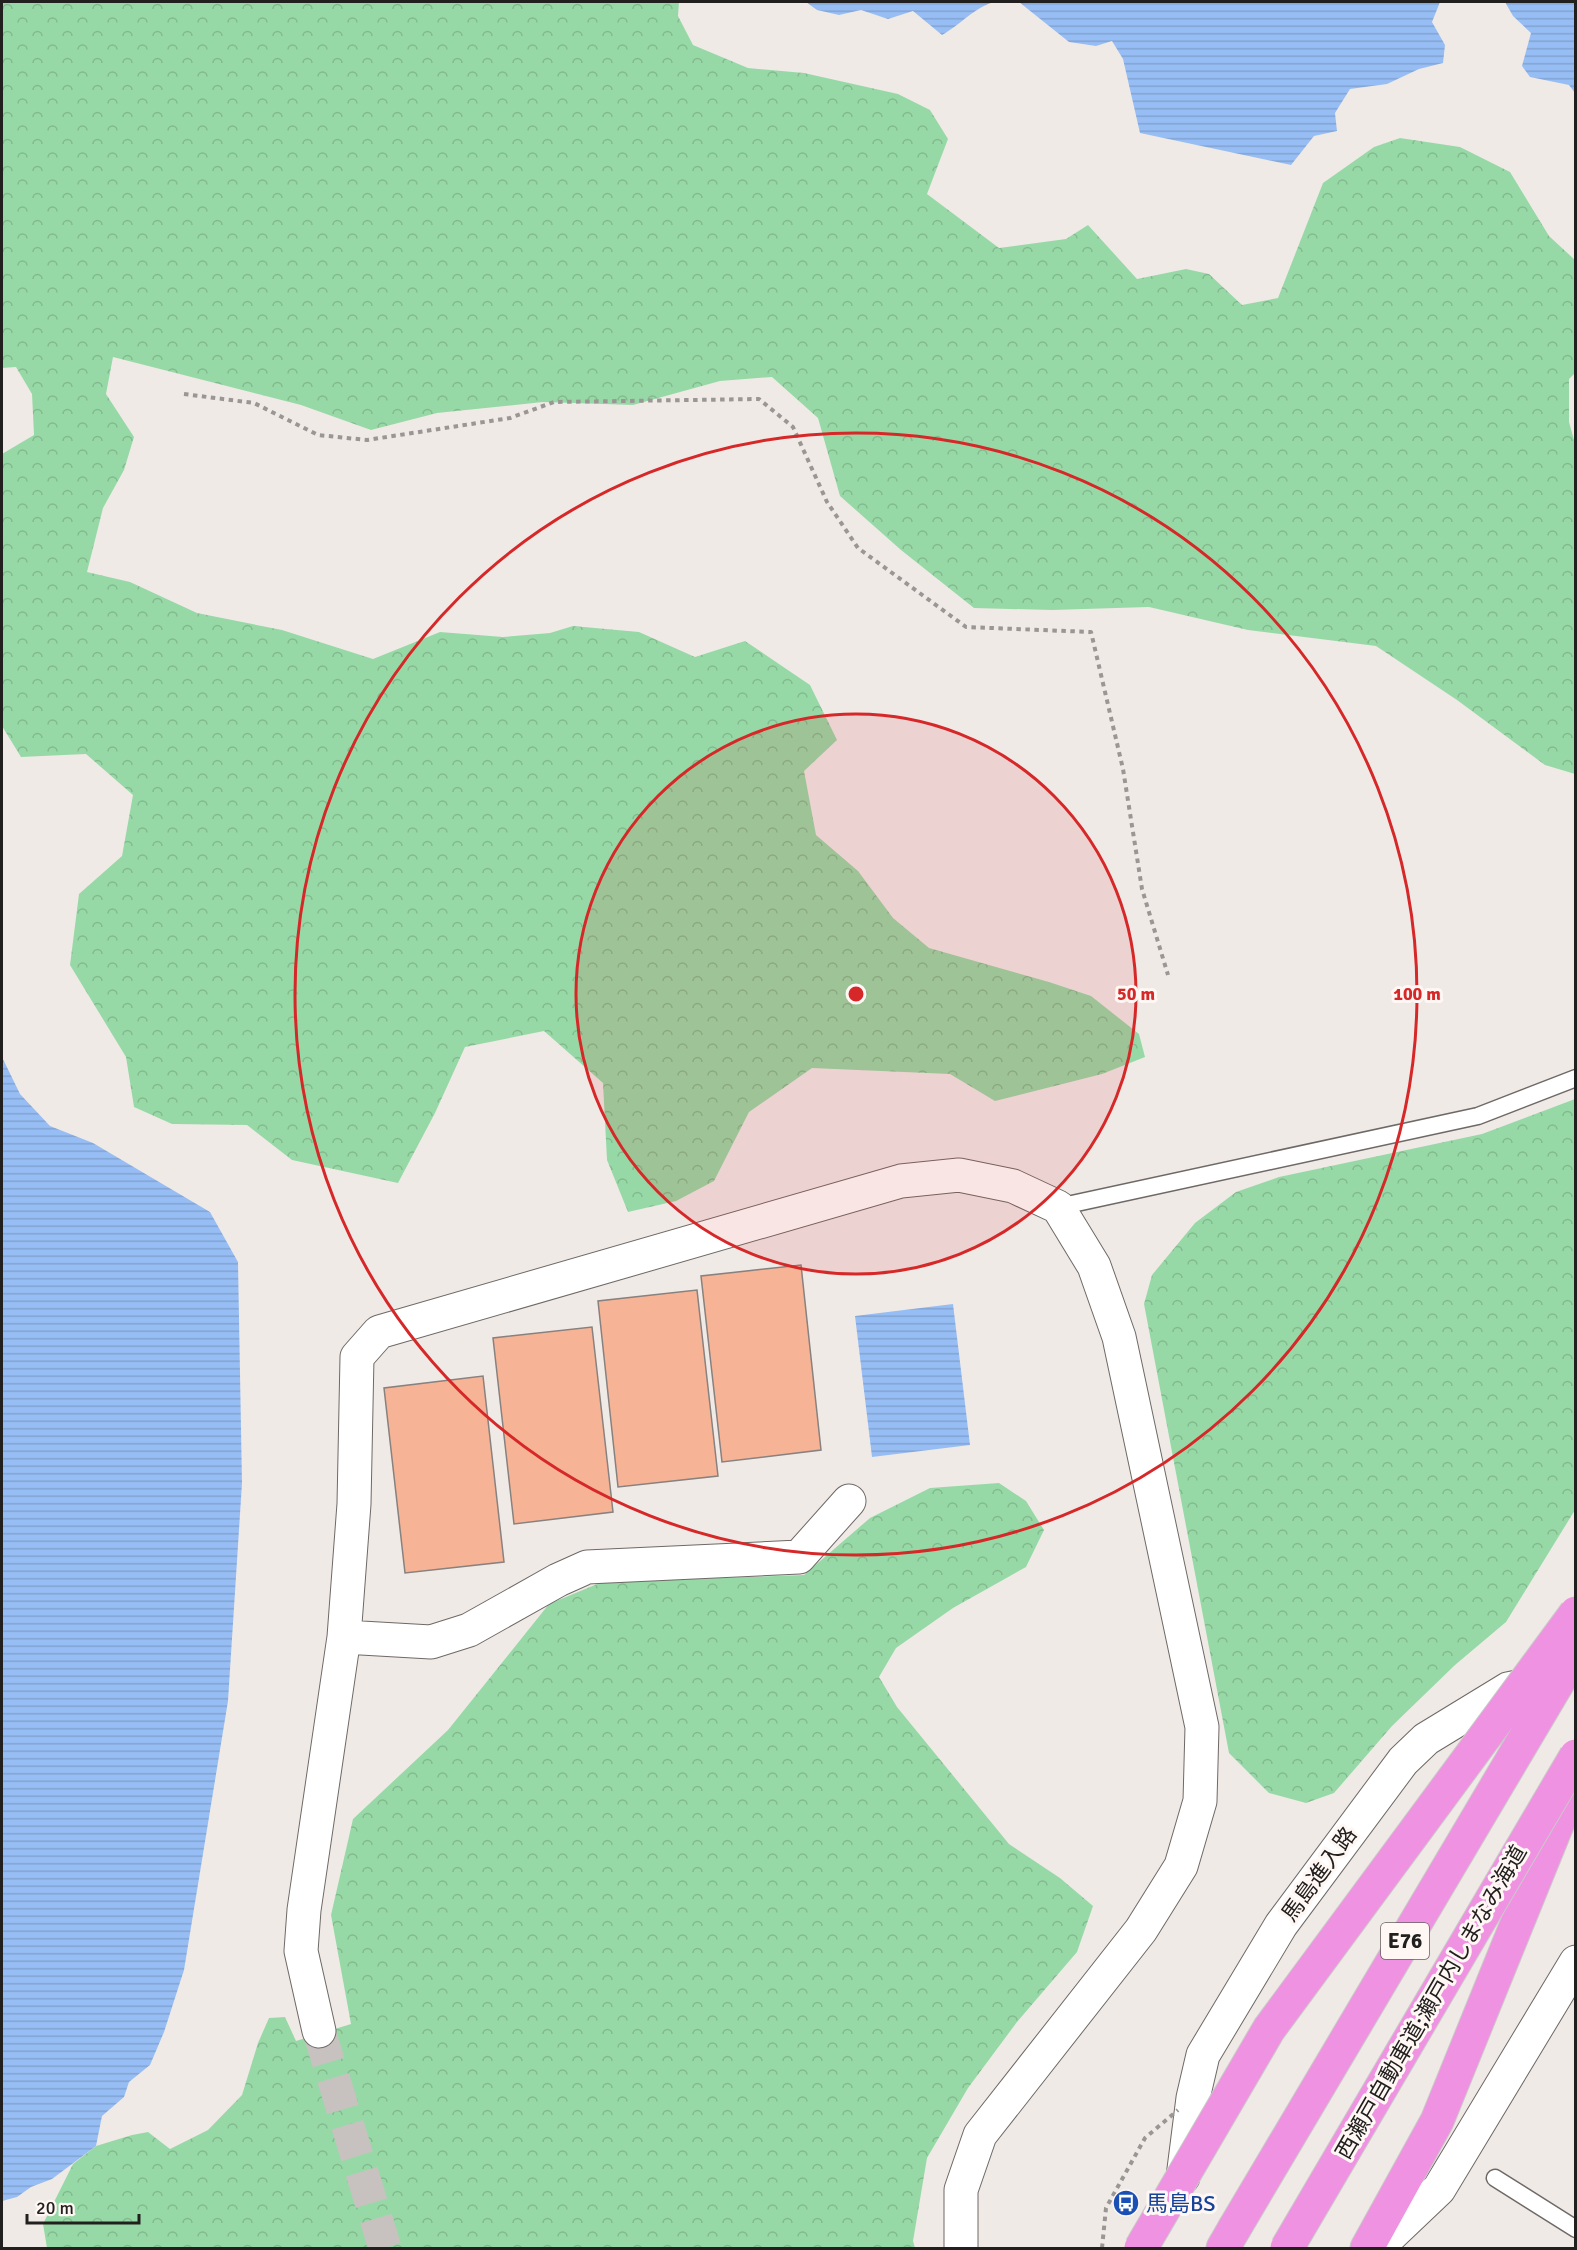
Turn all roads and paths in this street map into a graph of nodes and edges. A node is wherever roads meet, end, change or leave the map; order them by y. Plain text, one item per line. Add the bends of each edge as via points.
1 (184, 394) dead end
2 (1168, 975) dead end
3 (1575, 1078) edge
4 (1058, 1207) junction
5 (849, 1501) dead end
6 (1575, 1613) edge
7 (344, 1637) junction
8 (1575, 1652) edge
9 (1575, 1676) edge
10 (1575, 1756) edge
11 (1575, 1778) edge
12 (1575, 1962) edge
13 (319, 2031) tunnel mouth
14 (1193, 2098) junction
15 (1182, 2176) junction
16 (1495, 2178) dead end
17 (1575, 2229) edge
18 (961, 2248) edge
19 (1102, 2248) edge
20 (1141, 2248) edge
21 (1223, 2248) edge
22 (1287, 2248) edge
23 (1366, 2248) edge
24 (1377, 2248) edge

1 - 2 path via 254,403 318,435 367,440 510,418 555,402 759,399 794,427 827,502 858,548 966,627 1091,632 1123,769 1142,889
3 - 4 lane via 1478,1116
4 - 7 street via 1013,1186 959,1175 901,1181 379,1332 357,1358 354,1504
4 - 18 street via 1094,1266 1119,1337 1202,1727 1200,1801 1181,1866 1141,1930 980,2134 961,2190
5 - 7 street via 799,1557 587,1567 469,1630 431,1642
6 - 15 highway, bridge via 1269,2029
7 - 13 street via 300,1951
8 - 21 highway, E76, bridge
9 - 14 street, 馬島進入路 via 1508,1689 1426,1739 1403,1761 1281,1925 1203,2055
10 - 22 highway, 西瀬戸自動車道;瀬戸内しまなみ海道 / E76, bridge
11 - 23 highway via 1437,2121
12 - 24 street via 1439,2189
14 - 15 street, 馬島進入路
14 - 19 path, bridge via 1145,2138 1106,2208
15 - 20 highway, bridge
16 - 17 lane

